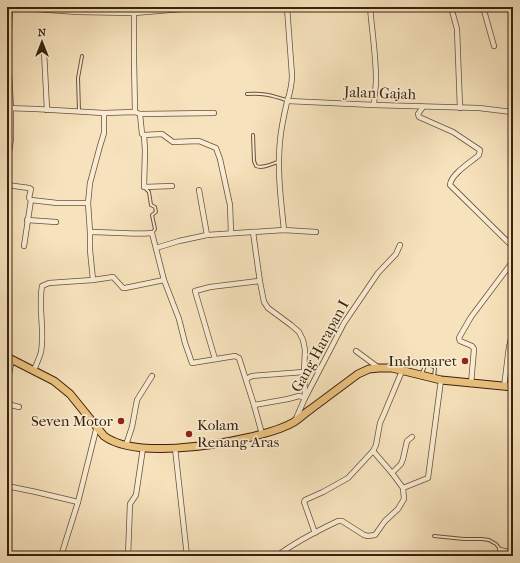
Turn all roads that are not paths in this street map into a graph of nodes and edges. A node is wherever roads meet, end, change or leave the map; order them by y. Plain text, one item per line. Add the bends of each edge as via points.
1 (9, 7) edge
2 (120, 7) edge
3 (205, 7) edge
4 (287, 7) edge
5 (370, 7) edge
6 (451, 7) edge
7 (483, 7) edge
8 (120, 13) junction
9 (134, 13) junction
10 (494, 46) dead end
11 (44, 51) dead end
12 (82, 56) dead end
13 (247, 94) dead end
14 (288, 101) junction
15 (374, 105) junction
16 (423, 106) junction
17 (9, 108) edge
18 (460, 108) junction
19 (47, 110) junction
20 (79, 112) junction
21 (513, 112) edge
22 (104, 113) junction
23 (137, 113) junction
24 (214, 113) dead end
25 (144, 135) junction
26 (253, 135) dead end
27 (279, 161) junction
28 (7, 165) edge
29 (7, 185) edge
30 (172, 186) dead end
31 (144, 187) junction
32 (200, 190) dead end
33 (31, 200) junction
34 (88, 203) junction
35 (27, 220) junction
36 (56, 222) dead end
37 (284, 230) junction
38 (90, 232) junction
39 (253, 232) junction
40 (316, 232) dead end
41 (152, 233) junction
42 (231, 233) junction
43 (207, 235) junction
44 (400, 245) dead end
45 (24, 246) dead end
46 (513, 247) edge
47 (156, 248) junction
48 (513, 261) edge
49 (93, 280) junction
50 (164, 280) junction
51 (259, 281) junction
52 (513, 331) edge
53 (356, 351) dead end
54 (10, 358) edge
55 (216, 359) junction
56 (379, 368) junction
57 (34, 370) junction
58 (402, 371) junction
59 (304, 372) junction
60 (420, 375) junction
61 (152, 376) dead end
62 (246, 379) junction
63 (438, 380) junction
64 (7, 384) edge
65 (471, 384) junction
66 (504, 387) junction
67 (513, 387) edge
68 (305, 398) junction
69 (7, 404) edge
70 (254, 405) junction
71 (20, 407) dead end
72 (294, 422) junction
73 (97, 426) junction
74 (262, 434) junction
75 (412, 437) dead end
76 (126, 445) junction
77 (143, 448) junction
78 (175, 448) junction
79 (373, 451) junction
80 (392, 473) junction
81 (7, 486) edge
82 (403, 488) junction
83 (78, 502) junction
84 (315, 533) junction
85 (434, 536) dead end
86 (500, 550) joint
87 (513, 553) edge
88 (62, 556) edge
89 (128, 556) edge
90 (187, 556) edge
91 (277, 556) edge

1 - 8 street
1 - 17 street
2 - 8 street
3 - 9 street
4 - 14 street via 292,75
5 - 15 street via 376,81
6 - 18 street via 457,29
7 - 10 street
8 - 9 street
9 - 23 street
11 - 19 street
12 - 20 lane via 78,78
13 - 14 lane, Jalan Gajah via 268,94
14 - 15 street, Jalan Gajah
14 - 27 street
15 - 16 street, Jalan Gajah
16 - 18 street, Jalan Gajah
16 - 46 street via 419,117 453,132 480,150 479,155 451,180 450,185
17 - 19 street
17 - 28 street via 11,139
18 - 21 street, Jalan Gajah
19 - 20 street
20 - 22 street
22 - 23 street
22 - 34 street via 104,133 90,183
23 - 24 street
23 - 25 street
25 - 31 street
25 - 42 street via 162,134 173,142 199,141 216,148 230,205
26 - 27 lane via 256,166
27 - 37 street
29 - 33 street via 31,189
30 - 31 street
31 - 41 lane via 149,192 151,205 155,207 156,212 152,215
32 - 43 street
33 - 34 street
33 - 35 street
34 - 38 street
35 - 36 street
35 - 45 street
37 - 39 street
37 - 40 street
38 - 41 street
38 - 49 street
39 - 42 street
39 - 51 street
41 - 47 street
42 - 43 street
43 - 47 street
44 - 68 street, Gang Harapan I via 344,323
47 - 50 street
48 - 65 street via 471,317 459,338 474,349
49 - 50 street via 113,277 125,288
49 - 57 street via 49,283 42,286 41,353
50 - 55 street via 192,363
51 - 55 street via 195,291
51 - 59 street via 268,308 292,325 303,340
52 - 66 street
53 - 56 street
54 - 57 main road
54 - 64 street
55 - 62 street via 235,356 239,358
56 - 58 main road
56 - 72 main road via 358,374
57 - 73 main road via 70,394
58 - 60 main road
58 - 79 street via 380,423
59 - 62 street via 252,376
59 - 68 street
60 - 63 main road
60 - 63 lane via 425,366 432,366
61 - 76 street via 137,400
62 - 70 street
63 - 65 main road
63 - 82 street via 428,478
65 - 66 main road
66 - 67 main road
68 - 70 street via 299,396
68 - 72 street, Gang Harapan I
69 - 71 street
70 - 74 street
72 - 74 main road
73 - 76 main road via 110,440
73 - 83 street
74 - 78 main road via 212,445
75 - 80 street via 407,441 404,460
76 - 77 main road
77 - 78 main road
77 - 89 street via 136,495 130,504
78 - 90 street
79 - 80 street
79 - 84 street via 348,478 305,500
80 - 82 street
81 - 83 street
82 - 84 street via 403,502 374,535 364,535 340,521
83 - 88 street
84 - 91 street
85 - 86 lane via 489,540
86 - 87 street

